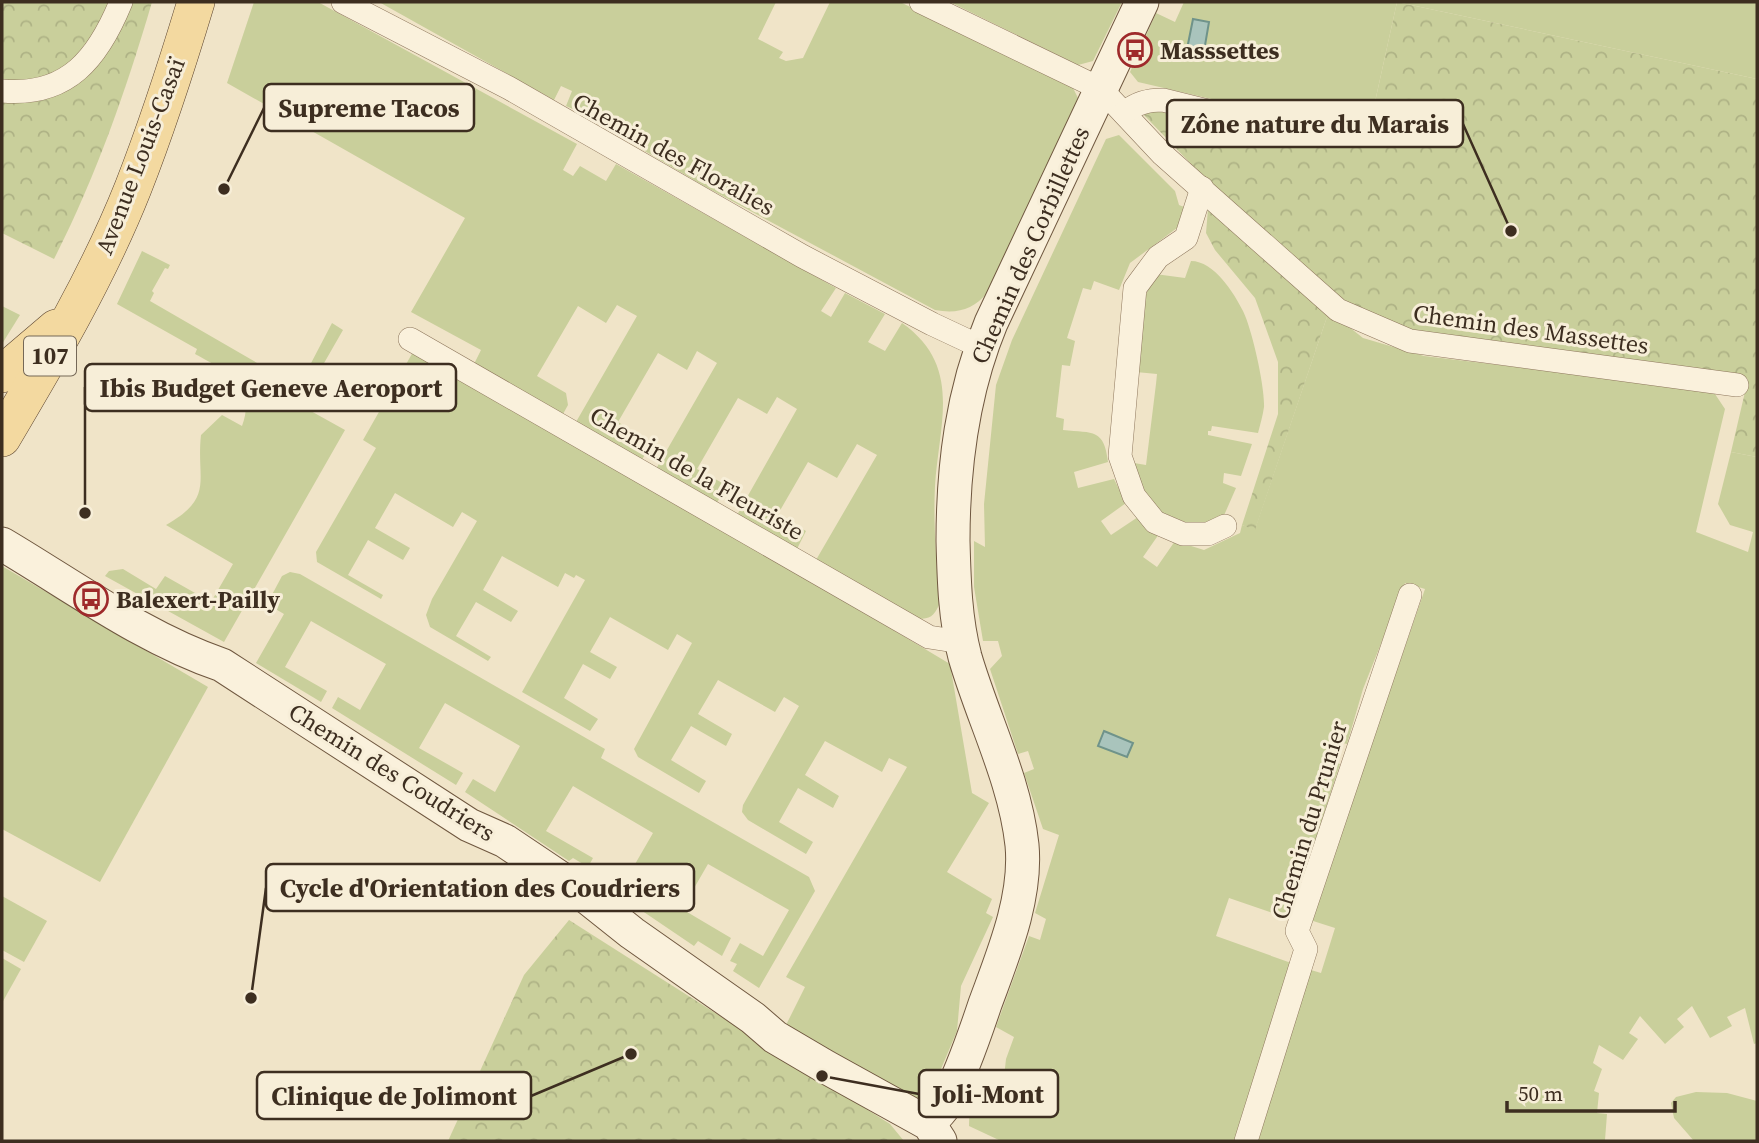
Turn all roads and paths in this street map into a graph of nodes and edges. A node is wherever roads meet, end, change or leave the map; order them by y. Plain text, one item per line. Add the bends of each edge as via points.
1 (121, 2) edge
2 (196, 2) edge
3 (343, 2) edge
4 (921, 2) edge
5 (1142, 2) edge
6 (1101, 89) junction
7 (2, 91) edge
8 (1124, 113) junction
9 (1277, 128) dead end
10 (1202, 188) junction
11 (78, 308) junction
12 (410, 339) dead end
13 (981, 347) junction
14 (2, 374) edge
15 (1737, 384) dead end
16 (2, 438) edge
17 (1225, 526) dead end
18 (2, 544) edge
19 (1410, 595) dead end
20 (961, 642) junction
21 (938, 1123) edge
22 (966, 1141) edge
23 (1246, 1141) edge

1 - 7 street via 98,48 69,78 23,93
2 - 11 main road, Avenue Louis-Casaï / 107 via 133,188
3 - 13 street, Chemin des Floralies via 509,89 802,256
4 - 6 street
5 - 6 street, Chemin des Corbillettes
6 - 8 street, Chemin des Massettes
6 - 13 street, Chemin des Corbillettes
8 - 9 street via 1136,104 1163,100
8 - 10 street, Chemin des Massettes
10 - 15 street, Chemin des Massettes via 1338,310 1409,341
10 - 17 street via 1186,239 1158,257 1135,288 1120,456 1134,496 1155,522 1183,534 1208,534
11 - 14 main road, Avenue Louis-Casaï
11 - 16 main road, Avenue Louis-Casaï / 107
12 - 20 street, Chemin de la Fleuriste via 929,637
13 - 20 street, Chemin des Corbillettes via 965,406 956,472 954,585
18 - 21 street, Chemin des Coudriers via 185,652 222,665 578,890 775,1037 826,1068
19 - 23 street, Chemin du Prunier via 1297,931 1306,949
20 - 21 street, Chemin des Corbillettes via 1017,814 1022,864 1001,960
21 - 22 street

